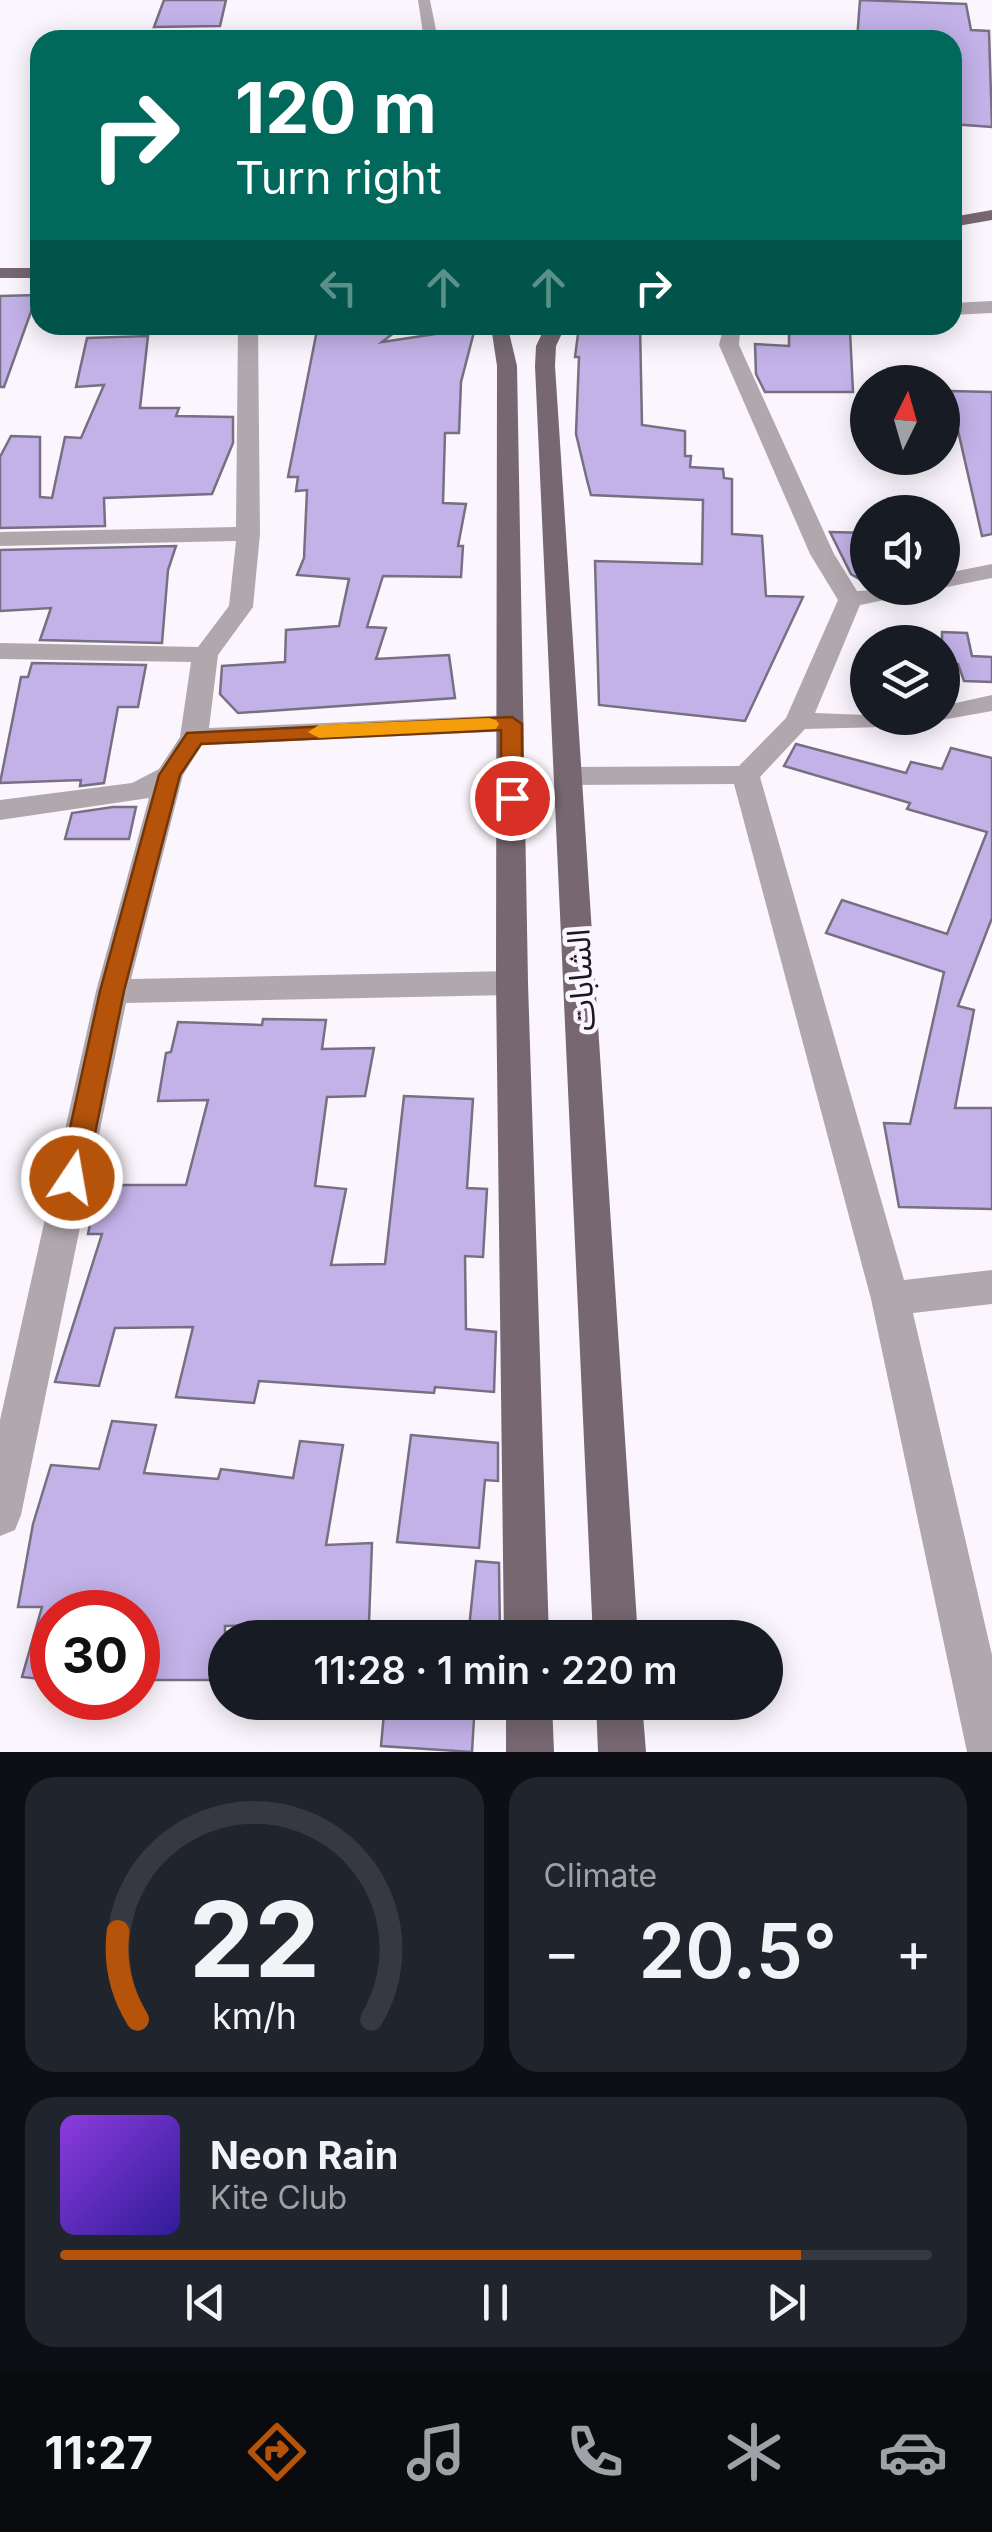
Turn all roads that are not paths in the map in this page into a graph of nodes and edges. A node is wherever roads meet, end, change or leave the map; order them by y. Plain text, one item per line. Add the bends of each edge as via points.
1 (424, 0) edge
2 (430, 30) edge
3 (992, 215) edge
4 (962, 220) edge
5 (992, 229) edge
6 (962, 234) edge
7 (0, 273) edge
8 (30, 273) edge
9 (992, 307) edge
10 (962, 308) edge
11 (248, 335) edge
12 (501, 335) edge
13 (551, 335) edge
14 (731, 335) edge
15 (248, 534) junction
16 (0, 539) edge
17 (992, 571) edge
18 (960, 577) edge
19 (850, 600) joint
20 (0, 651) edge
21 (205, 655) junction
22 (992, 703) edge
23 (960, 710) edge
24 (798, 721) junction
25 (850, 721) edge
26 (512, 724) junction
27 (194, 737) junction
28 (169, 775) junction
29 (746, 775) junction
30 (570, 776) junction
31 (0, 810) edge
32 (512, 983) junction
33 (112, 991) junction
34 (992, 1287) edge
35 (890, 1299) junction
36 (0, 1515) edge
37 (527, 1620) edge
38 (615, 1620) edge
39 (529, 1720) edge
40 (620, 1720) edge
41 (530, 1752) edge
42 (622, 1752) edge
43 (991, 1752) edge

1 - 2 street
3 - 4 main road
5 - 6 main road
7 - 8 main road
9 - 10 street
11 - 15 street
12 - 26 main road, الشابات via 507,366
13 - 30 main road, الشابات via 545,366
14 - 19 street via 822,554
15 - 16 street
15 - 21 street via 240,607
17 - 18 street
19 - 24 street
20 - 21 street
21 - 27 street
22 - 23 street
24 - 25 street
24 - 29 street
26 - 27 street
26 - 32 main road, الشابات
27 - 28 street
28 - 31 street via 139,791
28 - 33 street
29 - 30 street
29 - 35 street
30 - 38 main road, الشابات
32 - 33 street
32 - 37 main road, الشابات
33 - 36 street
34 - 35 street
35 - 43 street
39 - 41 main road
40 - 42 main road

